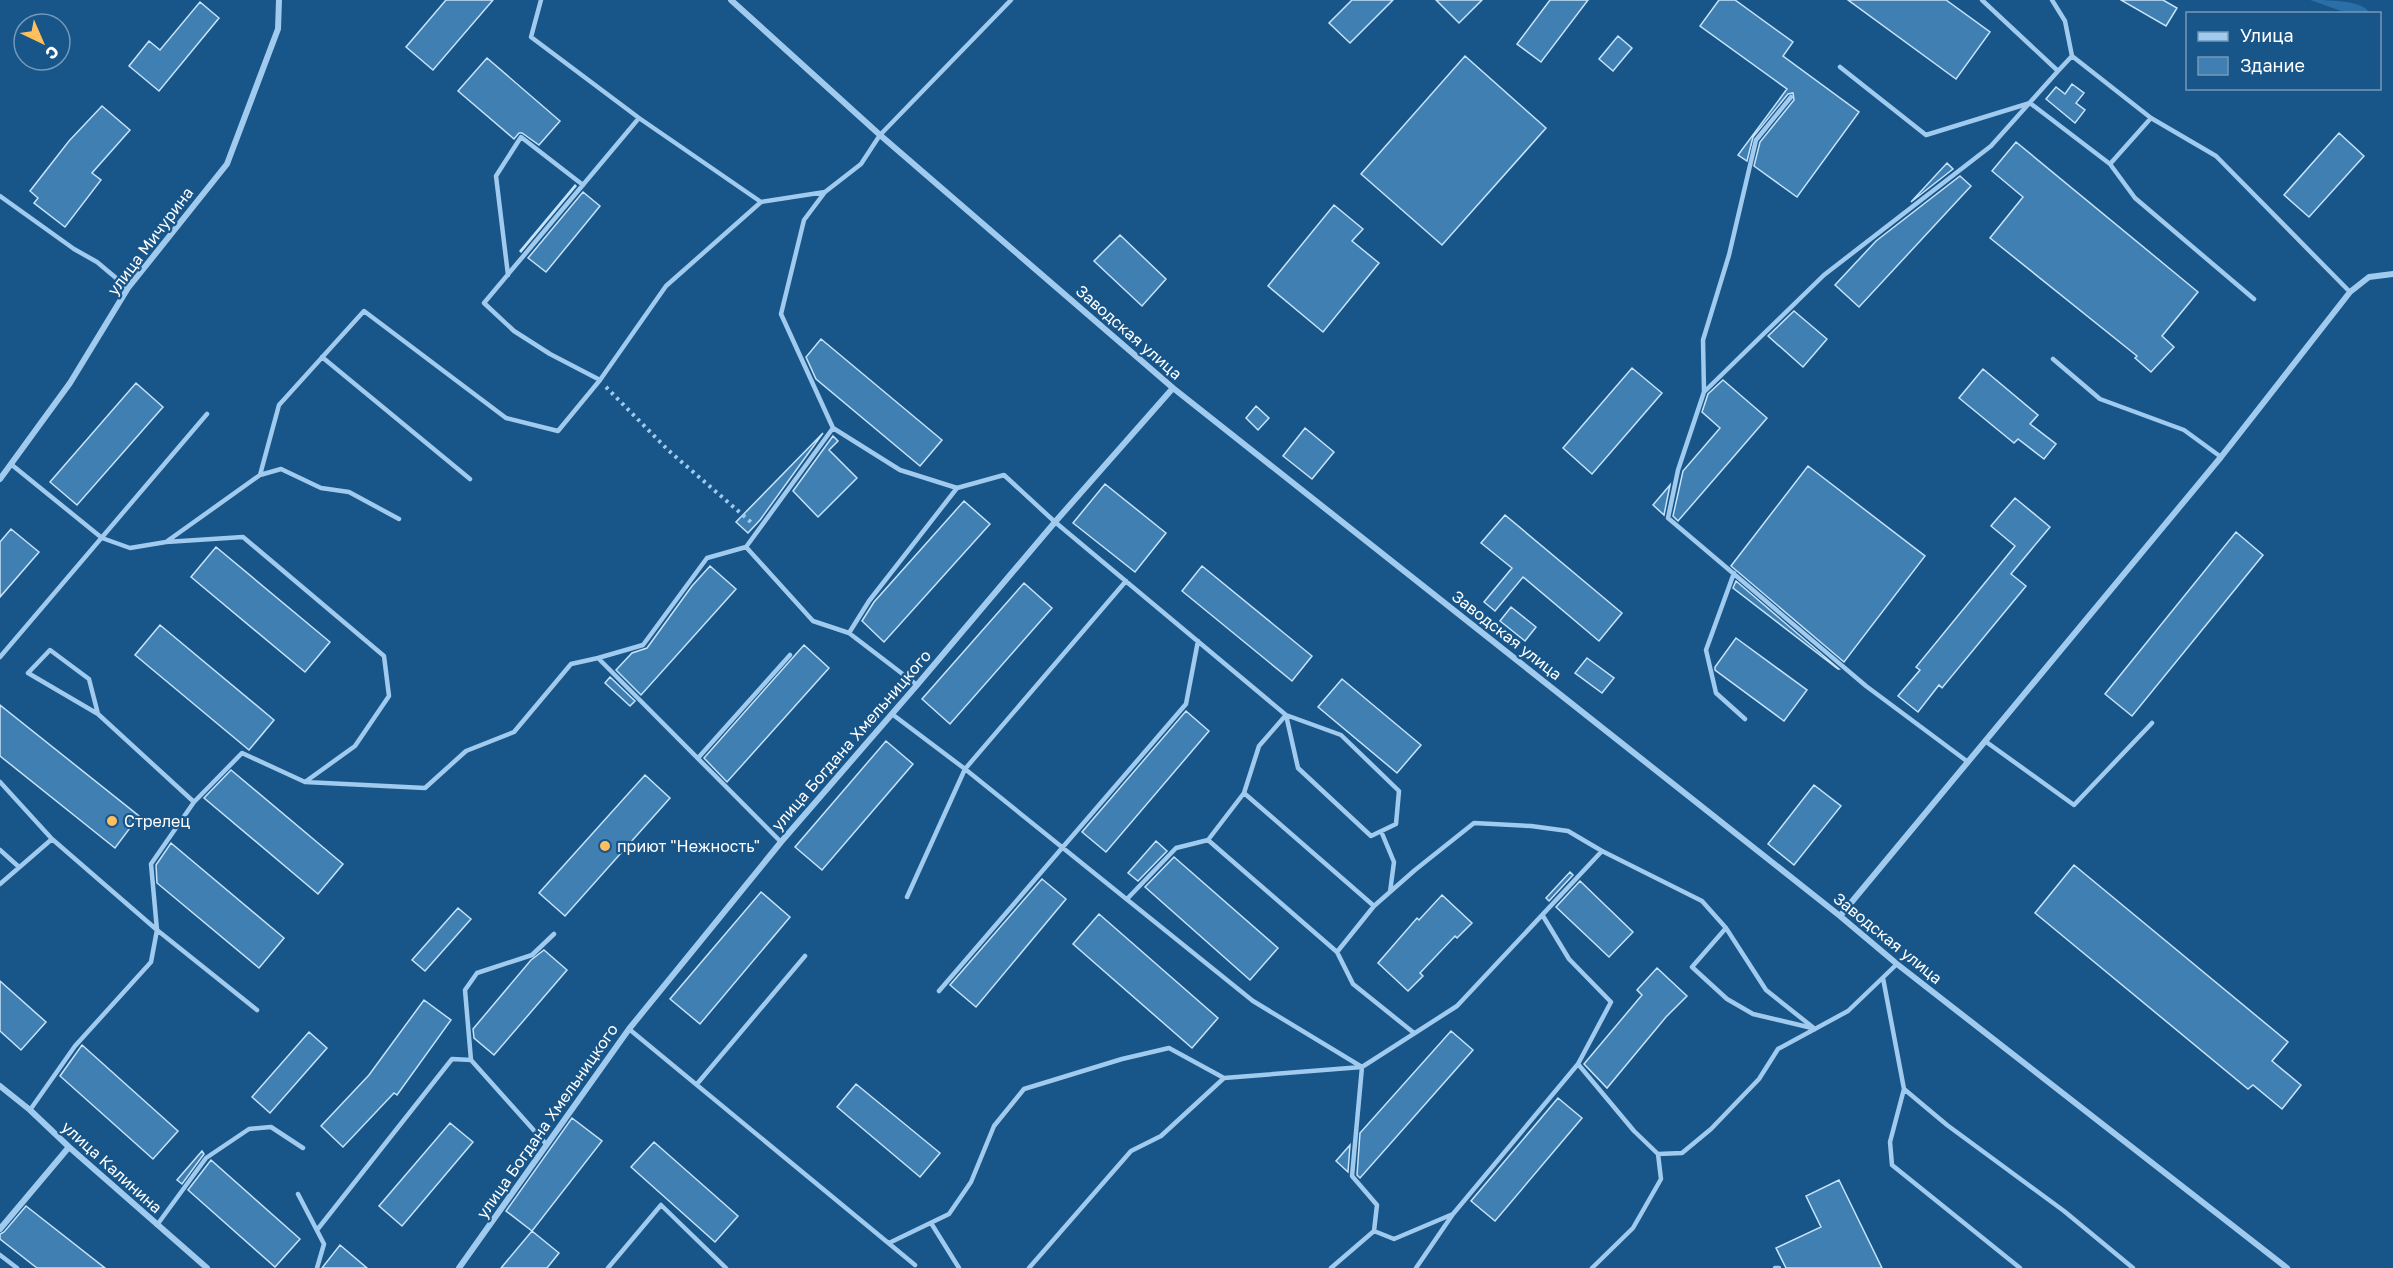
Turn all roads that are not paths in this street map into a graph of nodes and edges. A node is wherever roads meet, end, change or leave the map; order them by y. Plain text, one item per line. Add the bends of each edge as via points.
1 (279, 0) edge
2 (541, 0) edge
3 (731, 0) edge
4 (1011, 0) edge
5 (1982, 0) edge
6 (2052, 0) edge
7 (2072, 56) junction
8 (1840, 67) dead end
9 (2058, 70) junction
10 (1791, 97) dead end
11 (2030, 102) junction
12 (639, 118) junction
13 (2151, 118) junction
14 (880, 135) junction
15 (2110, 164) junction
16 (583, 184) junction
17 (825, 192) junction
18 (0, 196) edge
19 (761, 202) junction
20 (2393, 274) edge
21 (508, 275) junction
22 (128, 288) junction
23 (2350, 292) junction
24 (2254, 299) dead end
25 (322, 357) junction
26 (2053, 359) dead end
27 (600, 380) junction
28 (1173, 388) junction
29 (1704, 392) junction
30 (207, 414) dead end
31 (833, 428) junction
32 (2221, 457) junction
33 (12, 465) junction
34 (260, 475) junction
35 (0, 479) edge
36 (470, 479) dead end
37 (957, 488) junction
38 (399, 519) dead end
39 (1055, 522) junction
40 (102, 538) junction
41 (166, 542) junction
42 (746, 547) junction
43 (1734, 573) junction
44 (1126, 581) junction
45 (849, 633) junction
46 (1198, 641) junction
47 (790, 655) dead end
48 (0, 657) edge
49 (598, 658) junction
50 (917, 685) junction
51 (98, 714) junction
52 (892, 714) junction
53 (1286, 716) junction
54 (1745, 719) dead end
55 (2152, 723) dead end
56 (1984, 741) junction
57 (698, 758) junction
58 (1968, 762) junction
59 (965, 769) junction
60 (0, 782) edge
61 (305, 782) junction
62 (1244, 793) junction
63 (194, 802) junction
64 (1381, 831) junction
65 (52, 839) junction
66 (1208, 840) junction
67 (781, 842) junction
68 (1062, 847) junction
69 (0, 850) edge
70 (1602, 851) junction
71 (19, 867) junction
72 (0, 884) edge
73 (1390, 892) junction
74 (907, 897) dead end
75 (1126, 899) junction
76 (1374, 906) junction
77 (1543, 916) junction
78 (1840, 916) junction
79 (1726, 928) junction
80 (157, 930) junction
81 (554, 934) dead end
82 (1337, 952) junction
83 (805, 956) dead end
84 (1897, 964) junction
85 (1883, 978) junction
86 (939, 991) dead end
87 (257, 1010) dead end
88 (629, 1029) junction
89 (1815, 1029) junction
90 (1414, 1034) junction
91 (471, 1060) junction
92 (1578, 1064) junction
93 (1362, 1067) junction
94 (1224, 1078) junction
95 (697, 1084) junction
96 (0, 1086) edge
97 (1904, 1089) junction
98 (30, 1110) junction
99 (547, 1145) junction
100 (69, 1148) junction
101 (303, 1148) dead end
102 (1658, 1154) junction
103 (298, 1194) dead end
104 (1453, 1214) junction
105 (931, 1223) junction
106 (157, 1225) junction
107 (0, 1229) edge
108 (317, 1230) junction
109 (1374, 1231) junction
110 (889, 1243) junction
111 (0, 1255) edge
112 (915, 1265) dead end
113 (17, 1268) edge
114 (207, 1268) edge
115 (317, 1268) edge
116 (459, 1268) edge
117 (608, 1268) edge
118 (726, 1268) edge
119 (958, 1268) edge
120 (1029, 1268) edge
121 (1331, 1268) edge
122 (1416, 1268) edge
123 (1592, 1268) edge
124 (2020, 1268) edge
125 (2133, 1268) edge
126 (2287, 1268) edge

1 - 22 street, улица Мичурина via 278,28 226,164
2 - 12 lane via 531,37
3 - 14 street, Заводская улица
4 - 14 lane
5 - 9 lane
6 - 7 lane via 2065,21
7 - 9 lane
7 - 13 lane
8 - 11 lane via 1926,135
9 - 11 lane
10 - 29 lane via 1756,140 1729,255 1703,340
11 - 15 lane
11 - 29 lane via 1991,146 1824,275
12 - 16 lane
12 - 19 lane
13 - 15 lane
13 - 23 lane via 2216,156
14 - 17 lane via 861,165
14 - 28 street, Заводская улица
15 - 24 lane via 2135,198
16 - 21 lane
16 - 21 lane via 521,136 496,176
17 - 19 lane
17 - 31 lane via 804,220 781,314
18 - 22 lane via 97,262
19 - 27 lane via 666,286
20 - 23 street via 2369,277
21 - 27 lane via 484,303 514,331
22 - 33 street, улица Мичурина via 70,383
23 - 32 street
25 - 27 lane via 364,311 506,418 558,431
25 - 34 lane via 279,405
25 - 36 lane
26 - 32 lane via 2100,399 2184,430
28 - 39 street, улица Богдана Хмельницкого
28 - 78 street, Заводская улица
29 - 43 lane via 1678,470 1668,518
30 - 40 lane
31 - 37 lane via 900,470
31 - 42 lane
32 - 56 street
33 - 35 street, улица Мичурина
33 - 40 lane
34 - 38 lane via 281,469 321,488 349,492
34 - 41 lane
37 - 39 lane via 1004,475
37 - 45 lane via 869,601
39 - 44 lane
39 - 50 street, улица Богдана Хмельницкого
40 - 41 lane via 130,548
40 - 48 lane
41 - 61 lane via 243,537 384,656 389,696 355,746
42 - 45 lane via 813,621
42 - 49 lane via 707,558 643,645
43 - 54 lane via 1706,651 1716,693
43 - 58 lane via 1866,686
44 - 46 lane
44 - 59 lane
45 - 50 lane
46 - 53 lane
46 - 68 lane via 1186,704
47 - 57 lane
49 - 57 lane
49 - 61 lane via 571,664 514,732 466,751 425,788
50 - 52 street, улица Богдана Хмельницкого
51 - 51 lane via 89,679 50,650 28,673
51 - 63 lane
52 - 59 lane
52 - 67 street, улица Богдана Хмельницкого
53 - 62 lane via 1259,746
53 - 64 lane via 1298,768 1371,836
53 - 64 lane via 1341,735 1399,791 1396,824
55 - 56 lane via 2074,805
56 - 58 street
57 - 67 lane
58 - 78 street
59 - 68 lane
59 - 74 lane
60 - 65 lane
61 - 63 lane via 242,753
62 - 66 lane
62 - 76 lane
63 - 80 lane via 151,864
64 - 73 lane via 1394,862
65 - 71 lane
65 - 80 lane
66 - 75 lane via 1176,848
66 - 82 lane
67 - 88 street, улица Богдана Хмельницкого
68 - 75 lane
68 - 86 lane
69 - 71 lane
70 - 73 lane via 1568,831 1474,823
70 - 77 lane
70 - 79 lane via 1702,901
71 - 72 lane
73 - 76 lane
75 - 93 lane via 1253,1001
76 - 82 lane
77 - 90 lane via 1457,1006
77 - 92 lane via 1569,959 1611,1002
78 - 84 street, Заводская улица
79 - 89 lane via 1766,990
79 - 89 lane via 1692,967 1727,999 1753,1014
80 - 87 lane
80 - 98 lane via 151,962 75,1046
81 - 91 lane via 532,955 477,974 465,990
82 - 90 lane via 1353,984
83 - 95 lane
84 - 85 lane
84 - 126 street, Заводская улица
85 - 89 lane via 1848,1011
85 - 97 lane
88 - 95 lane
88 - 99 street, улица Богдана Хмельницкого
89 - 102 lane via 1778,1049 1759,1079 1682,1153
90 - 93 lane
91 - 99 lane
91 - 108 lane via 452,1059
92 - 102 lane
92 - 104 lane
93 - 94 lane
93 - 109 lane via 1352,1176 1377,1204
94 - 105 lane via 1169,1048 1024,1089 994,1126 971,1182 949,1214
94 - 120 lane via 1161,1136 1131,1151
95 - 110 lane
96 - 98 street, улица Калинина
97 - 124 lane via 1890,1142 1892,1165
97 - 125 lane
98 - 100 street, улица Калинина
99 - 116 street, улица Богдана Хмельницкого
100 - 106 street, улица Калинина
100 - 107 street
101 - 106 lane via 271,1127 249,1129 206,1158
102 - 123 lane via 1661,1179 1633,1228
103 - 108 lane
104 - 109 lane via 1394,1239
104 - 122 lane
105 - 110 lane
105 - 119 lane
106 - 114 street, улица Калинина
108 - 115 lane via 324,1244
109 - 121 lane
110 - 112 lane
111 - 113 lane
117 - 118 lane via 661,1205

